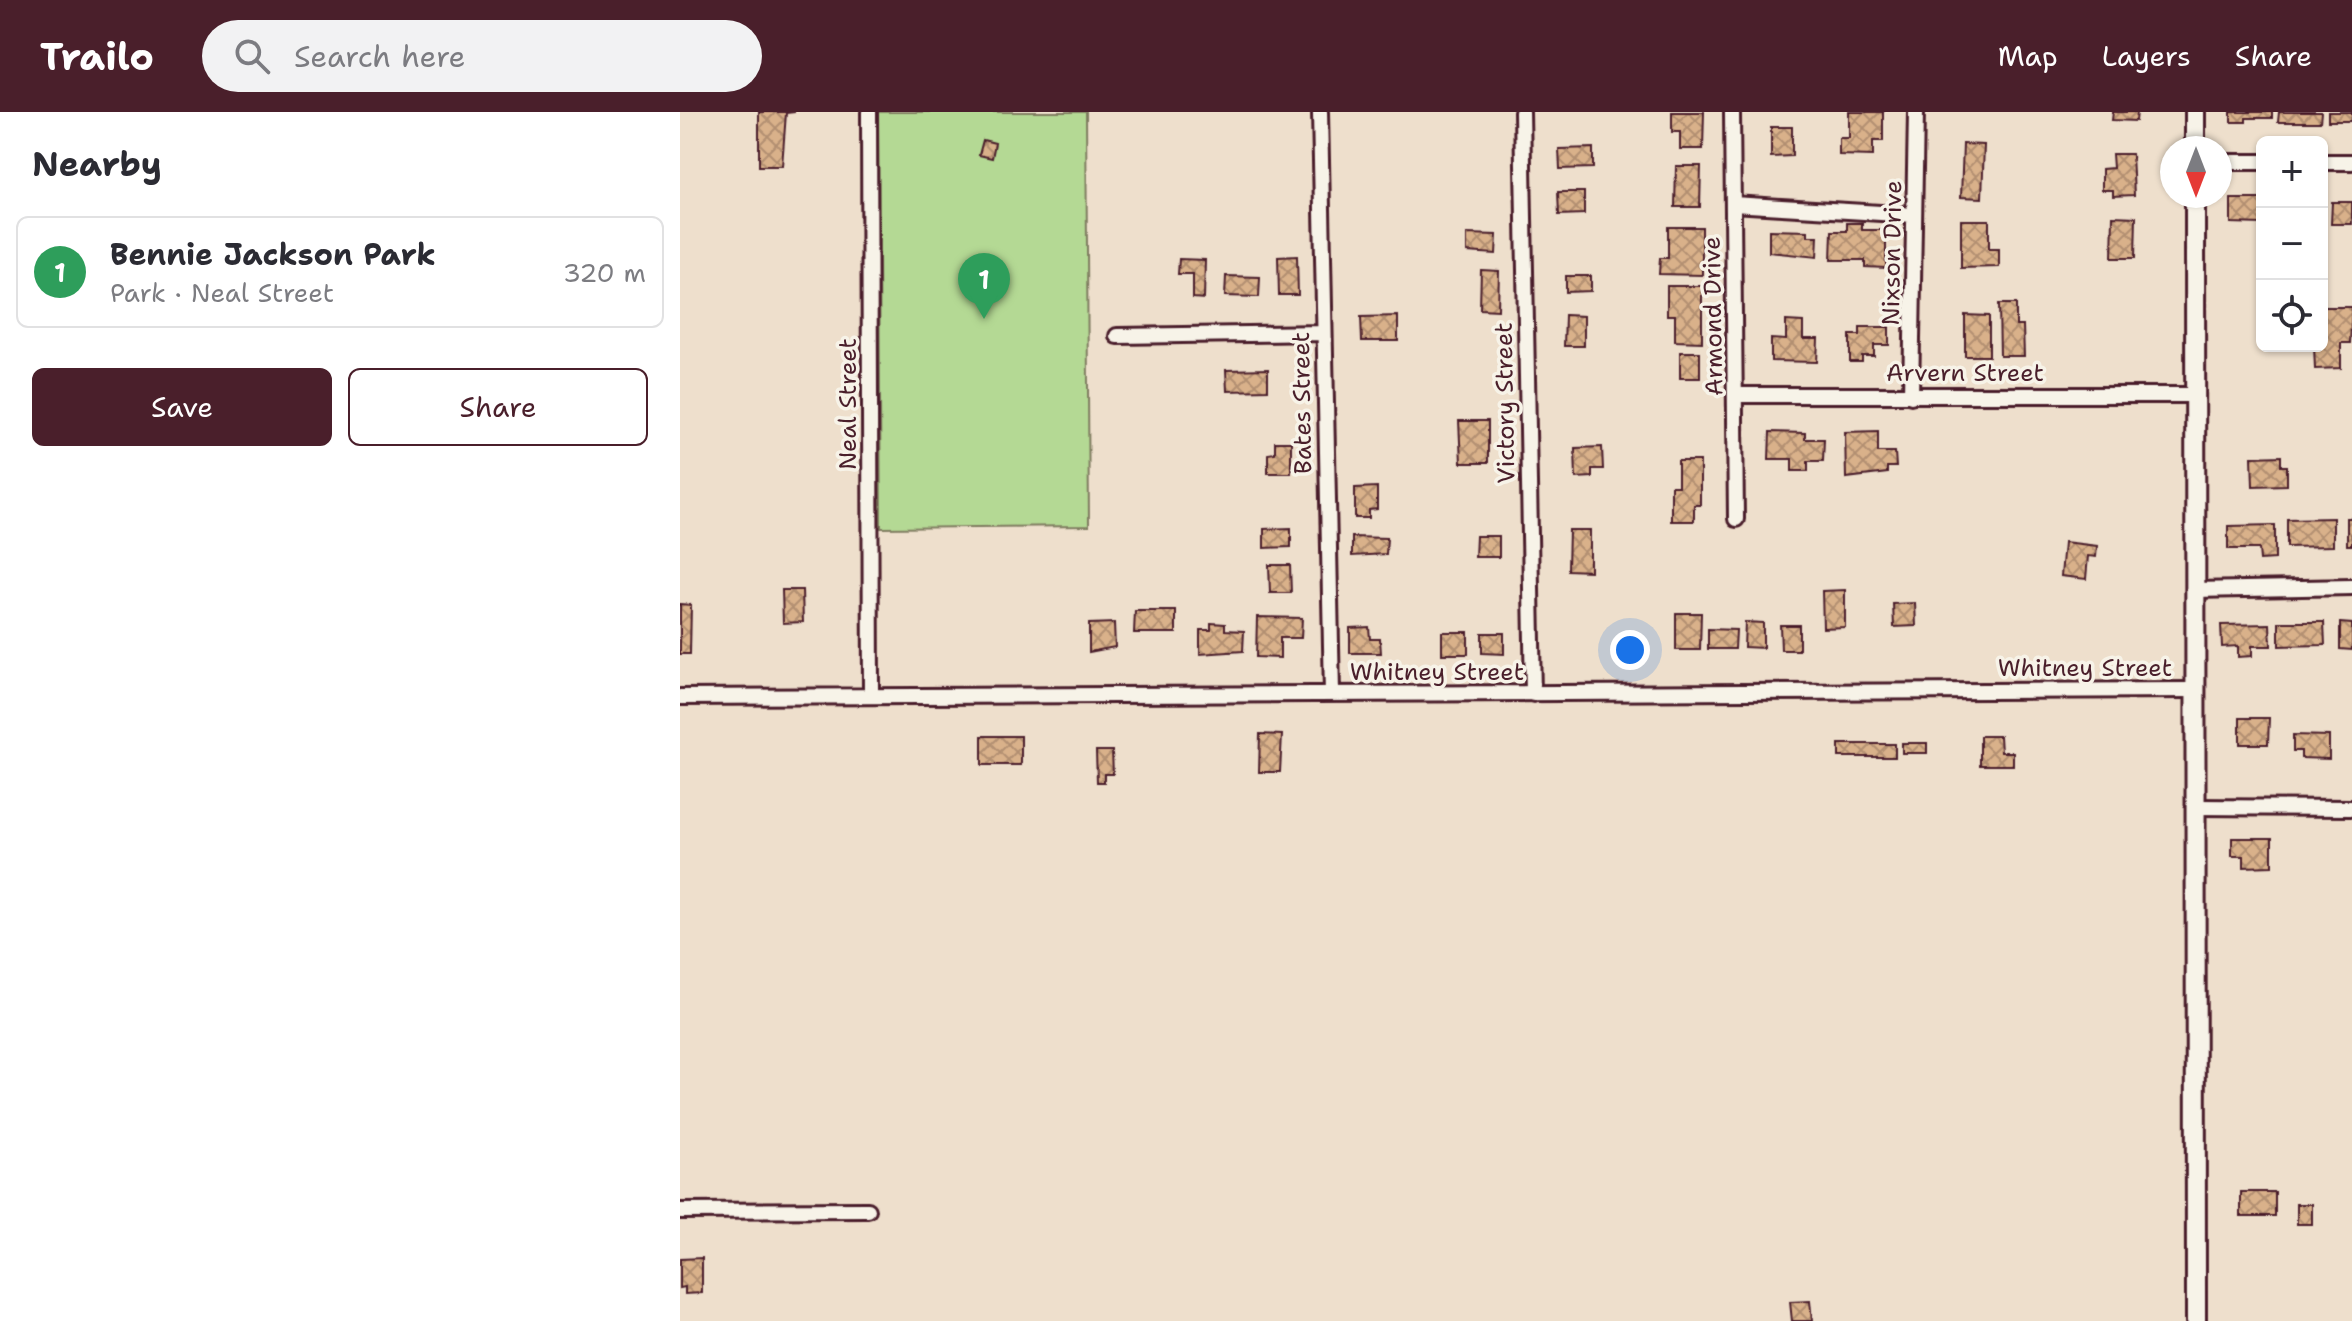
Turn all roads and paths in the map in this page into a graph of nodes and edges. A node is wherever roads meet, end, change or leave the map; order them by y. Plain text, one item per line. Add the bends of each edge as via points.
1 (869, 112) edge
2 (1320, 112) edge
3 (1522, 112) edge
4 (1732, 112) edge
5 (1916, 112) edge
6 (2195, 112) edge
7 (2195, 136) edge
8 (2232, 162) edge
9 (2256, 162) edge
10 (2328, 162) edge
11 (2352, 162) edge
12 (1733, 204) junction
13 (2195, 208) edge
14 (1914, 215) junction
15 (1323, 333) junction
16 (1117, 336) dead end
17 (1736, 395) junction
18 (2194, 395) junction
19 (1911, 396) junction
20 (1736, 519) dead end
21 (2352, 587) edge
22 (2194, 590) junction
23 (2194, 690) junction
24 (1332, 694) junction
25 (1533, 694) junction
26 (871, 696) junction
27 (680, 697) edge
28 (2194, 807) junction
29 (2352, 808) edge
30 (868, 1210) dead end
31 (680, 1211) edge
32 (2196, 1321) edge

1 - 26 street, Neal Street
2 - 15 street, Bates Street
3 - 25 street, Victory Street
4 - 12 street, Armond Drive
5 - 14 street, Nixson Drive
6 - 7 street
8 - 9 street
10 - 11 street
12 - 14 street
12 - 17 street, Armond Drive
13 - 18 street
14 - 19 street, Nixson Drive
15 - 16 street
15 - 24 street, Bates Street
17 - 19 street, Arvern Street
17 - 20 street, Armond Drive
18 - 19 street, Arvern Street
18 - 22 street
21 - 22 street
22 - 23 street
23 - 25 street, Whitney Street
23 - 28 street
24 - 25 street, Whitney Street
24 - 26 street, Whitney Street
26 - 27 street, Whitney Street
28 - 29 street
28 - 32 street
30 - 31 street

